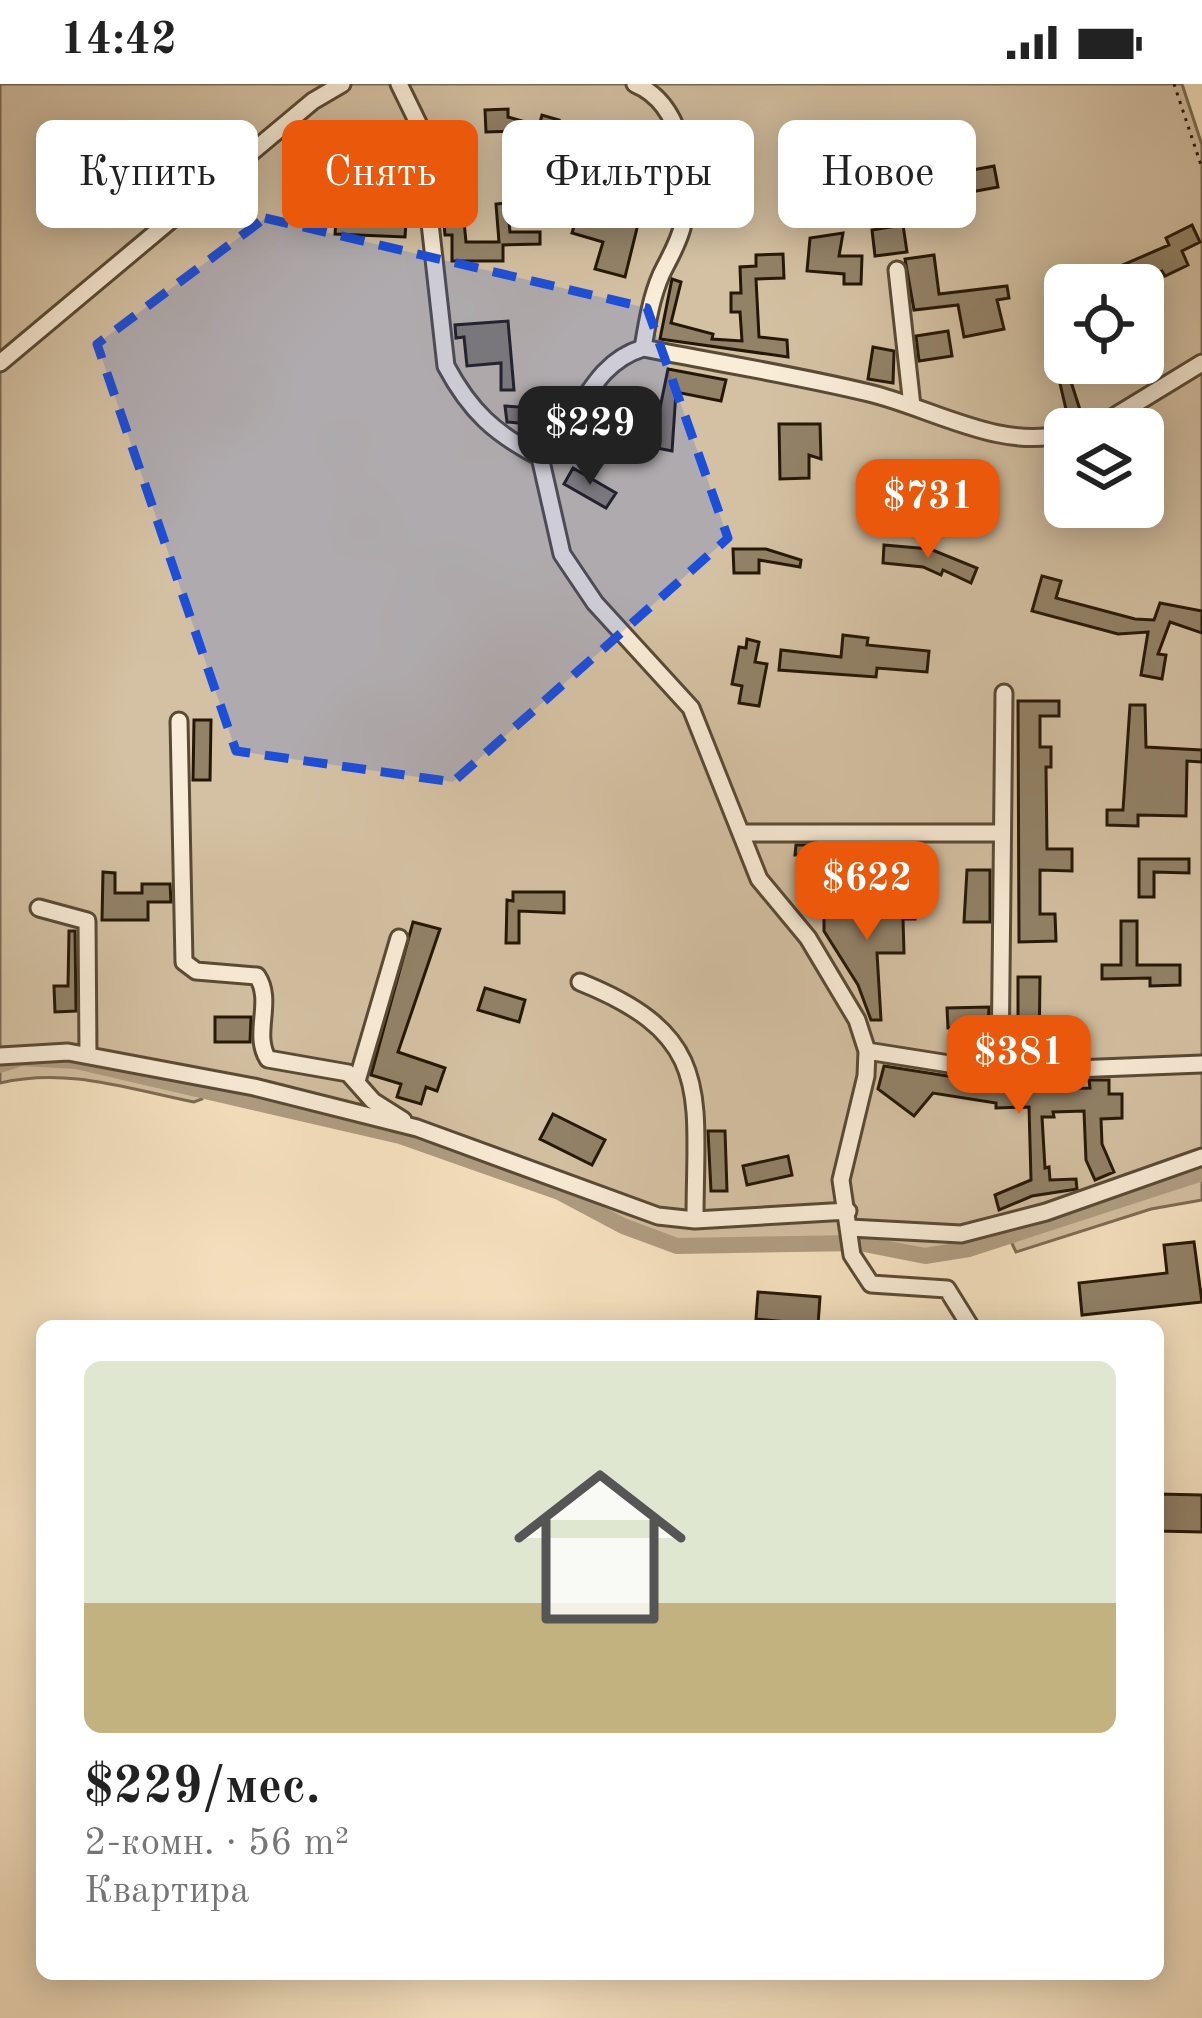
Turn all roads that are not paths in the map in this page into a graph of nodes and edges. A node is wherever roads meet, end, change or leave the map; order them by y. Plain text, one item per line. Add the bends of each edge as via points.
1 (342, 84) edge
2 (414, 84) edge
3 (635, 84) edge
4 (400, 85) edge
5 (897, 270) dead end
6 (643, 348) junction
7 (0, 363) edge
8 (1202, 363) edge
9 (912, 406) junction
10 (1128, 408) edge
11 (1044, 438) edge
12 (540, 457) junction
13 (1004, 693) dead end
14 (179, 721) dead end
15 (740, 833) junction
16 (1000, 833) junction
17 (39, 908) dead end
18 (399, 938) dead end
19 (580, 982) dead end
20 (867, 1052) junction
21 (88, 1055) junction
22 (0, 1056) edge
23 (1202, 1064) edge
24 (1000, 1072) junction
25 (357, 1081) junction
26 (417, 1128) junction
27 (1202, 1157) edge
28 (695, 1220) junction
29 (850, 1233) junction
30 (966, 1320) edge

1 - 7 street
2 - 4 street
3 - 6 street via 649,90 679,131 684,169 684,221 659,278
4 - 12 street via 419,124 446,366 483,423
5 - 9 street
6 - 9 street
6 - 12 street via 609,362 578,417
8 - 10 street
9 - 11 street
12 - 15 street via 562,554 595,603 691,708
13 - 16 street
14 - 25 street via 184,962 196,971 257,976 268,1059 338,1070
15 - 16 street
15 - 20 street via 759,879 845,992
16 - 24 street
17 - 21 street via 87,921
18 - 25 street
19 - 28 street via 656,1020 689,1069 698,1102
20 - 24 street
20 - 29 street via 842,1163
21 - 22 street
21 - 26 street
23 - 24 street
25 - 26 street
26 - 28 street via 622,1208
27 - 29 street via 962,1234
28 - 29 street
29 - 30 street via 871,1284 947,1289

